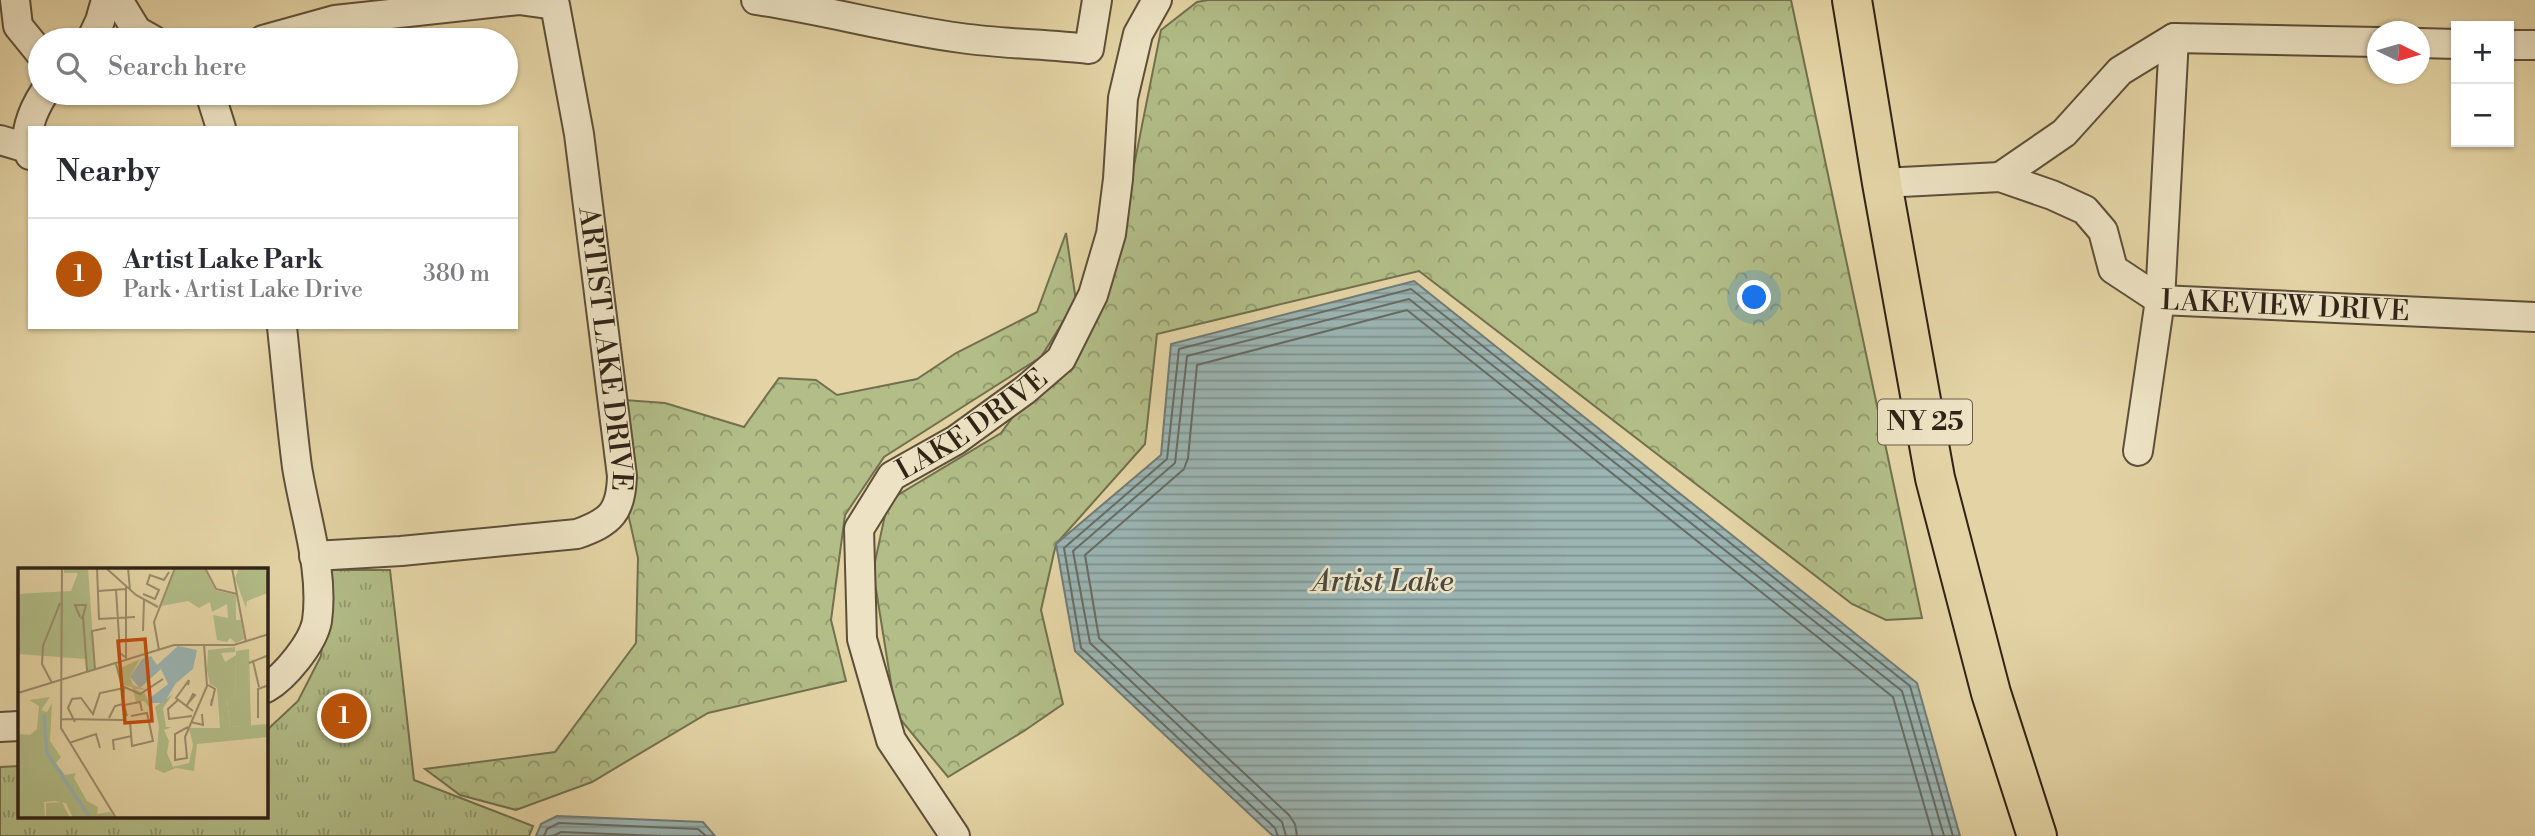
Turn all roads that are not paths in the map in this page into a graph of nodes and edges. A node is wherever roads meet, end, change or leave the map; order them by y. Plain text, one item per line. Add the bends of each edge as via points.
1 (15, 0) edge
2 (106, 0) edge
3 (118, 0) edge
4 (756, 0) edge
5 (1097, 0) edge
6 (1157, 0) edge
7 (1852, 0) edge
8 (97, 28) edge
9 (135, 28) edge
10 (306, 28) edge
11 (28, 38) edge
12 (2174, 38) junction
13 (2367, 42) edge
14 (2430, 43) edge
15 (2451, 44) edge
16 (2514, 45) edge
17 (2535, 45) edge
18 (38, 105) edge
19 (213, 105) edge
20 (28, 126) edge
21 (28, 126) edge
22 (219, 126) edge
23 (19, 148) edge
24 (2000, 177) junction
25 (1882, 183) junction
26 (2160, 300) junction
27 (2535, 317) edge
28 (282, 329) edge
29 (2138, 451) dead end
30 (314, 556) junction
31 (268, 686) edge
32 (18, 726) edge
33 (0, 727) edge
34 (955, 836) edge
35 (2037, 836) edge

1 - 11 street via 18,26
2 - 8 street
3 - 9 street
4 - 5 street via 964,39 1089,49
6 - 34 street, LAKE DRIVE via 1138,34 1122,98 1111,234 1093,295 1061,359 956,440 892,476 859,529 862,639 891,740
7 - 25 main road, NY 25
10 - 30 street, ARTIST LAKE DRIVE via 335,20 519,0 555,5 579,134 622,476 621,498 612,515 577,534
12 - 13 street
12 - 24 street via 2120,71 2064,133
12 - 26 street
14 - 15 street
16 - 17 street
18 - 20 street
19 - 22 street
21 - 23 street
24 - 25 street, LAKEVIEW DRIVE
24 - 26 street, LAKEVIEW DRIVE via 2085,209 2103,231 2113,270
25 - 35 main road, NY 25 via 1935,478 1991,693
26 - 27 street, LAKEVIEW DRIVE
26 - 29 street
28 - 30 street via 298,467
30 - 31 street via 317,624 290,669
32 - 33 street

